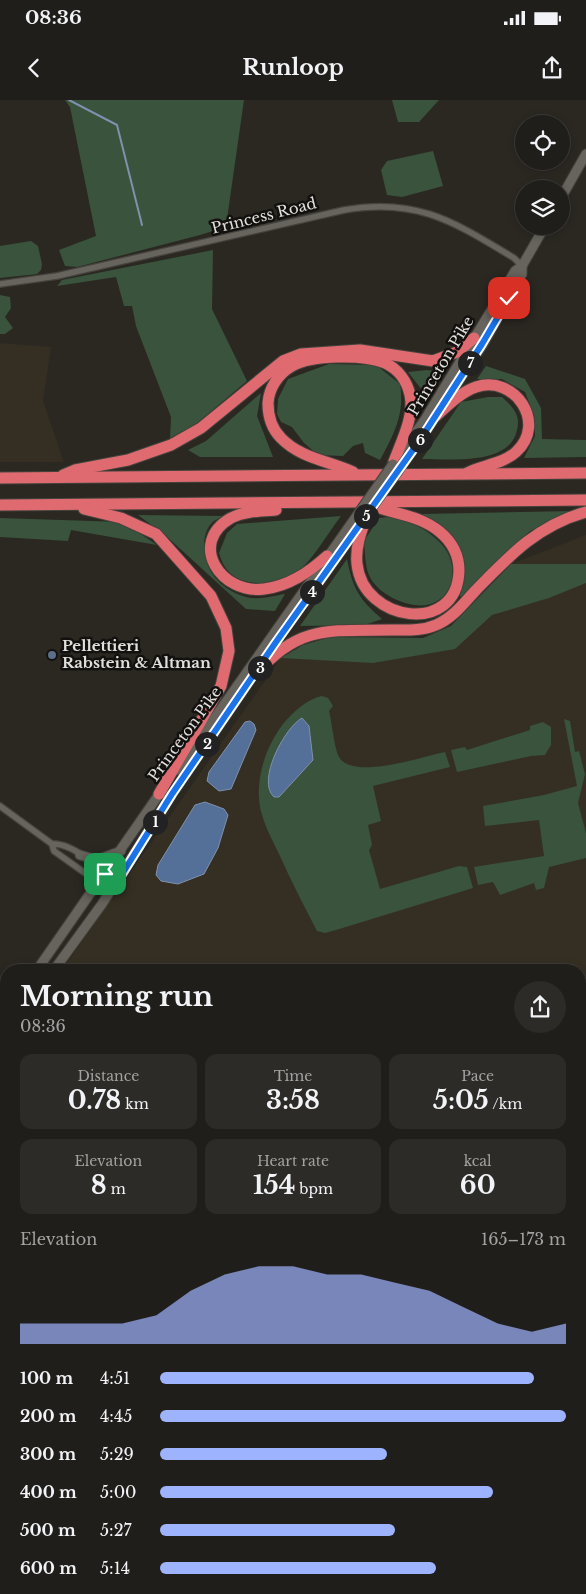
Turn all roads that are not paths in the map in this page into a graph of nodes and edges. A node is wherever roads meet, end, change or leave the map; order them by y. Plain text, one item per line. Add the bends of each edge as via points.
1 (586, 154) edge
2 (570, 182) edge
3 (540, 235) edge
4 (522, 266) junction
5 (0, 284) edge
6 (474, 338) junction
7 (436, 416) junction
8 (412, 436) junction
9 (393, 464) joint
10 (586, 472) edge
11 (358, 474) junction
12 (465, 474) junction
13 (0, 478) edge
14 (56, 478) junction
15 (586, 500) edge
16 (363, 502) junction
17 (299, 503) junction
18 (0, 505) edge
19 (75, 506) junction
20 (586, 512) edge
21 (368, 513) joint
22 (349, 540) junction
23 (328, 556) junction
24 (257, 673) junction
25 (159, 794) junction
26 (0, 806) edge
27 (52, 844) junction
28 (121, 850) junction
29 (80, 855) junction
30 (105, 874) junction
31 (98, 883) junction
32 (114, 887) junction
33 (41, 964) edge
34 (58, 964) edge

1 - 2 main road
3 - 4 main road, Princeton Pike
4 - 5 street, Princess Road via 450,220 416,210 373,206 58,276
4 - 6 main road, Princeton Pike via 515,271
4 - 7 main road, Princeton Pike via 522,274 492,329
6 - 8 main road, Princeton Pike
6 - 14 highway via 457,352 434,361 360,350 301,354 283,362 201,428 171,445 142,456 75,470
7 - 8 main road, Princeton Pike
7 - 12 highway via 467,391 482,385 511,391 526,408 528,432 517,452
8 - 9 highway
8 - 11 highway via 410,395 404,380 386,363 360,358 321,359 296,364 285,371 274,384 269,399 269,415 275,430 293,447
8 - 21 main road, Princeton Pike, bridge
9 - 22 main road, Princeton Pike, bridge
10 - 12 highway
11 - 12 highway
11 - 14 highway
13 - 14 highway
15 - 16 highway
16 - 17 highway
16 - 22 highway via 420,520 445,536 459,565 454,590 443,604 428,612 404,614 387,607 371,595 362,582
17 - 19 highway
17 - 23 highway via 288,510 241,514 224,523 212,543 214,566 222,577 236,586 263,590 295,579
18 - 19 highway
19 - 25 highway via 128,520 156,534 211,596 226,628 229,651 221,686
20 - 24 highway via 534,535 509,556 454,614 435,626 416,630 331,631 309,635 278,651
21 - 22 highway
22 - 23 main road, Princeton Pike
22 - 24 main road, Princeton Pike
23 - 25 main road, Princeton Pike
24 - 32 main road, Princeton Pike via 172,794
25 - 28 main road, Princeton Pike
26 - 27 street
27 - 29 street via 62,844
27 - 31 street via 54,851
28 - 29 main road via 98,860
28 - 30 main road, Princeton Pike
29 - 30 street
30 - 31 main road, Princeton Pike
30 - 32 street
31 - 32 street
31 - 33 main road, Princeton Pike
32 - 34 main road, Princeton Pike

